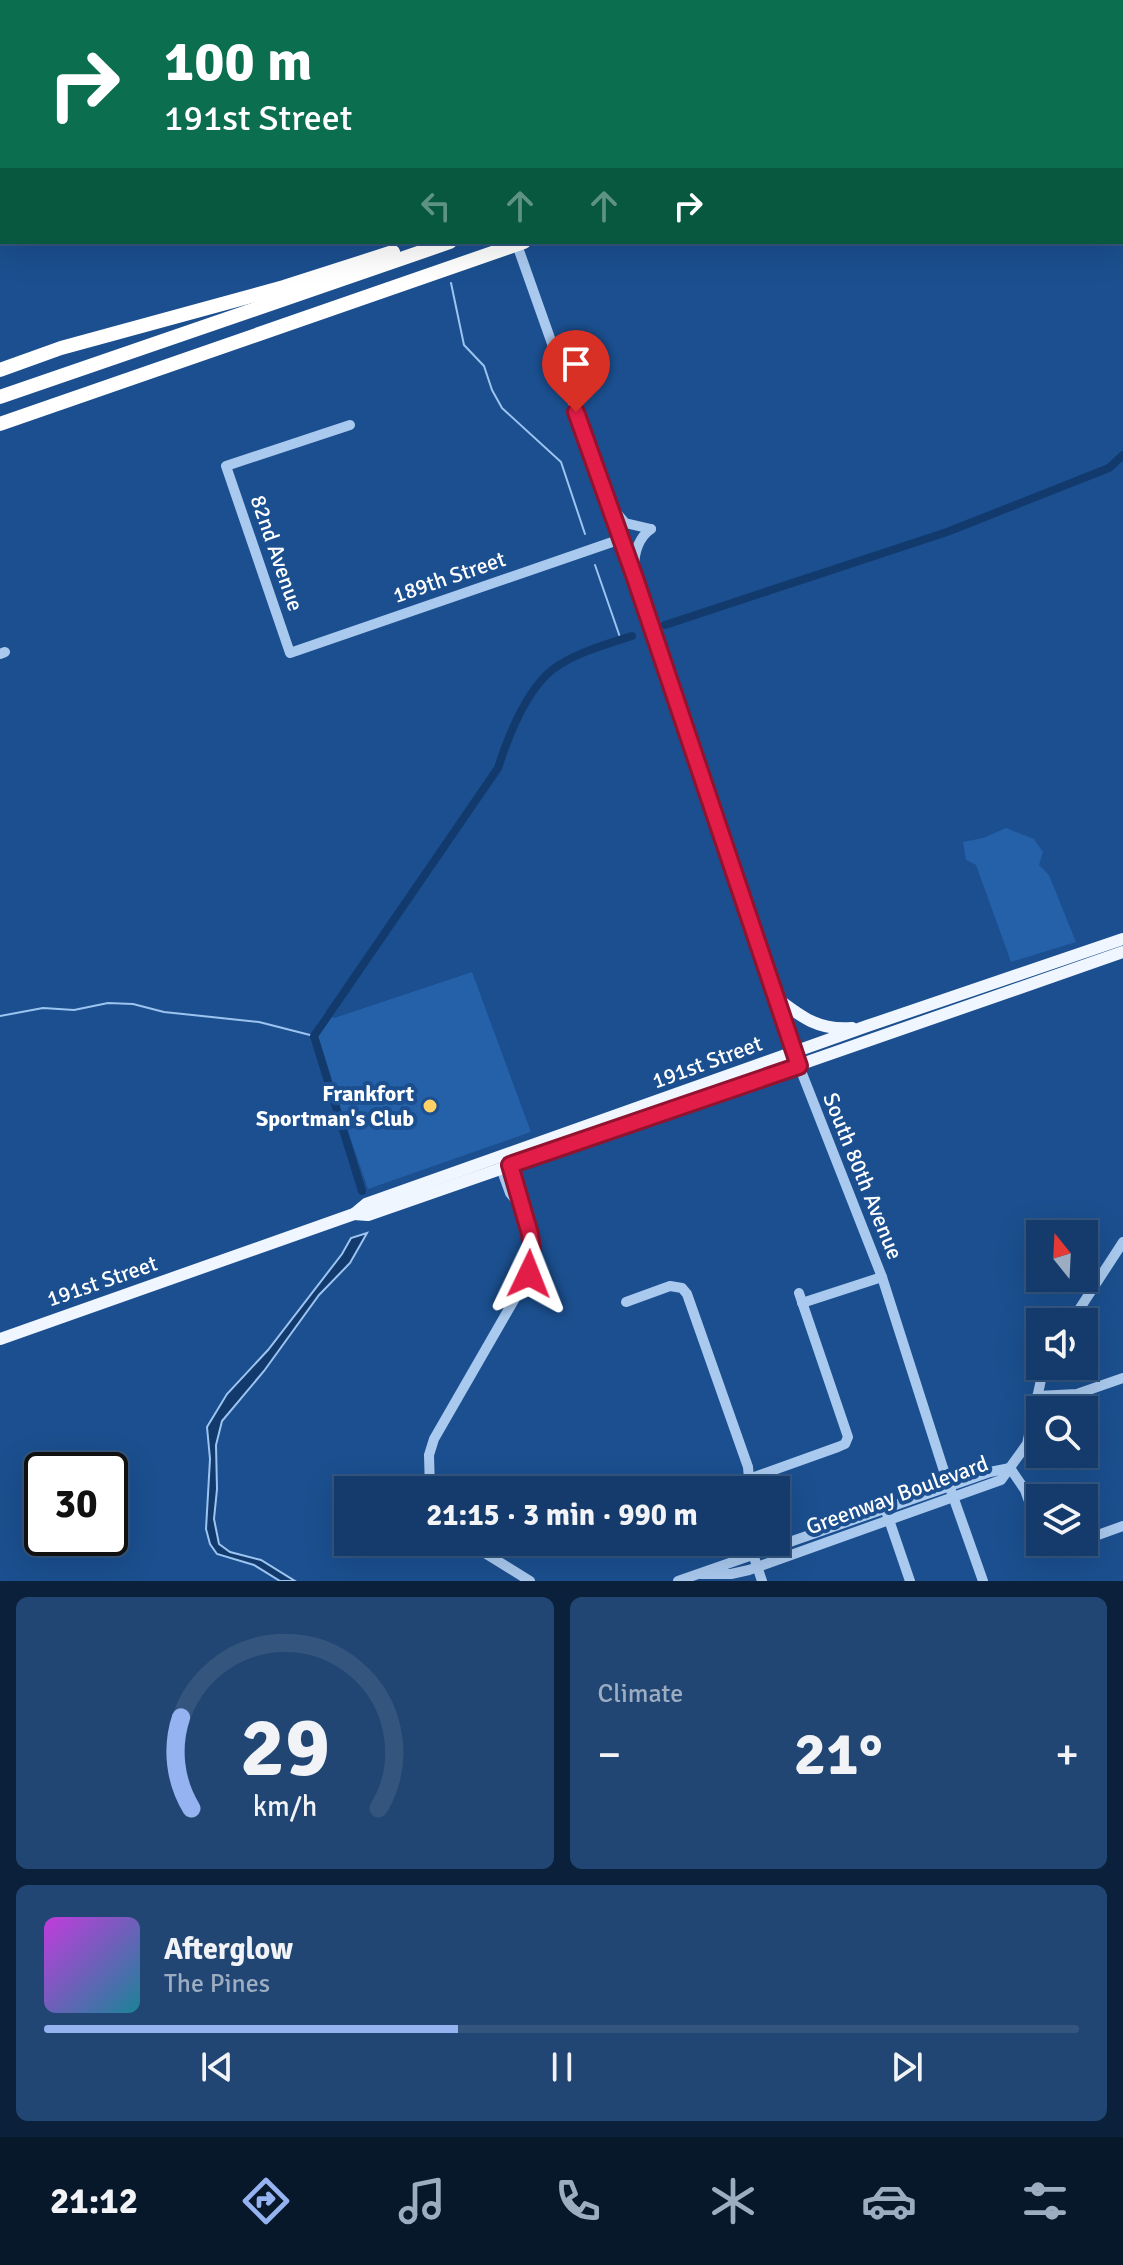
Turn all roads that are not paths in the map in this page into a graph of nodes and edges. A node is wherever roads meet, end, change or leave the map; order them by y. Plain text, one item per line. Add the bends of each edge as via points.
1 (428, 244) edge
2 (444, 244) edge
3 (517, 244) edge
4 (518, 244) edge
5 (0, 370) edge
6 (0, 397) edge
7 (0, 424) edge
8 (350, 425) dead end
9 (607, 499) junction
10 (621, 539) junction
11 (635, 578) junction
12 (290, 653) joint
13 (1123, 939) edge
14 (1123, 952) edge
15 (774, 996) junction
16 (867, 1026) junction
17 (794, 1053) junction
18 (799, 1066) junction
19 (506, 1166) junction
20 (354, 1214) junction
21 (1123, 1242) edge
22 (882, 1277) junction
23 (626, 1302) dead end
24 (1080, 1308) edge
25 (0, 1339) edge
26 (1123, 1378) edge
27 (1041, 1380) edge
28 (1037, 1396) joint
29 (1026, 1445) edge
30 (1010, 1468) junction
31 (429, 1476) edge
32 (747, 1476) edge
33 (769, 1476) edge
34 (950, 1486) junction
35 (1026, 1493) edge
36 (954, 1498) junction
37 (885, 1509) junction
38 (889, 1521) junction
39 (1123, 1526) edge
40 (1098, 1535) edge
41 (790, 1542) edge
42 (490, 1556) edge
43 (750, 1556) edge
44 (753, 1556) edge
45 (757, 1567) junction
46 (701, 1574) junction
47 (530, 1581) edge
48 (678, 1581) edge
49 (762, 1581) edge
50 (910, 1581) edge
51 (983, 1581) edge

1 - 5 highway
2 - 6 highway
3 - 9 street, South 80th Avenue
4 - 7 highway
8 - 12 street, 82nd Avenue via 226,466
9 - 10 street, South 80th Avenue
9 - 11 street via 625,523 651,529 641,536
10 - 11 street, South 80th Avenue
10 - 12 street, 189th Street
11 - 15 street, South 80th Avenue
13 - 16 main road, 191st Street
14 - 18 main road, 191st Street
15 - 16 main road via 823,1028
15 - 17 street, South 80th Avenue
16 - 17 main road, 191st Street
17 - 18 street, South 80th Avenue
17 - 20 main road, 191st Street via 366,1204
18 - 19 main road, 191st Street
18 - 22 street, South 80th Avenue
19 - 20 main road, 191st Street via 368,1215
19 - 31 street via 510,1193 530,1234 529,1274 434,1439
20 - 25 main road, 191st Street
21 - 24 street
22 - 33 street via 801,1298 848,1437 845,1444
22 - 34 street, South 80th Avenue
23 - 32 street via 670,1286 687,1294
26 - 28 street via 1077,1394
27 - 28 street, Greenway Boulevard
29 - 30 street, Greenway Boulevard
30 - 34 street, Greenway Boulevard
30 - 35 street
30 - 36 street, Greenway Boulevard via 995,1484
34 - 36 street, South 80th Avenue
34 - 37 street, Greenway Boulevard
36 - 38 street, Greenway Boulevard
36 - 51 street, South 80th Avenue
37 - 38 street
37 - 41 street, Greenway Boulevard
38 - 45 street, Greenway Boulevard
38 - 50 street
39 - 40 street
42 - 47 street
43 - 46 street, Greenway Boulevard
44 - 45 street
45 - 46 street, Greenway Boulevard
45 - 49 street
46 - 48 street, Greenway Boulevard

